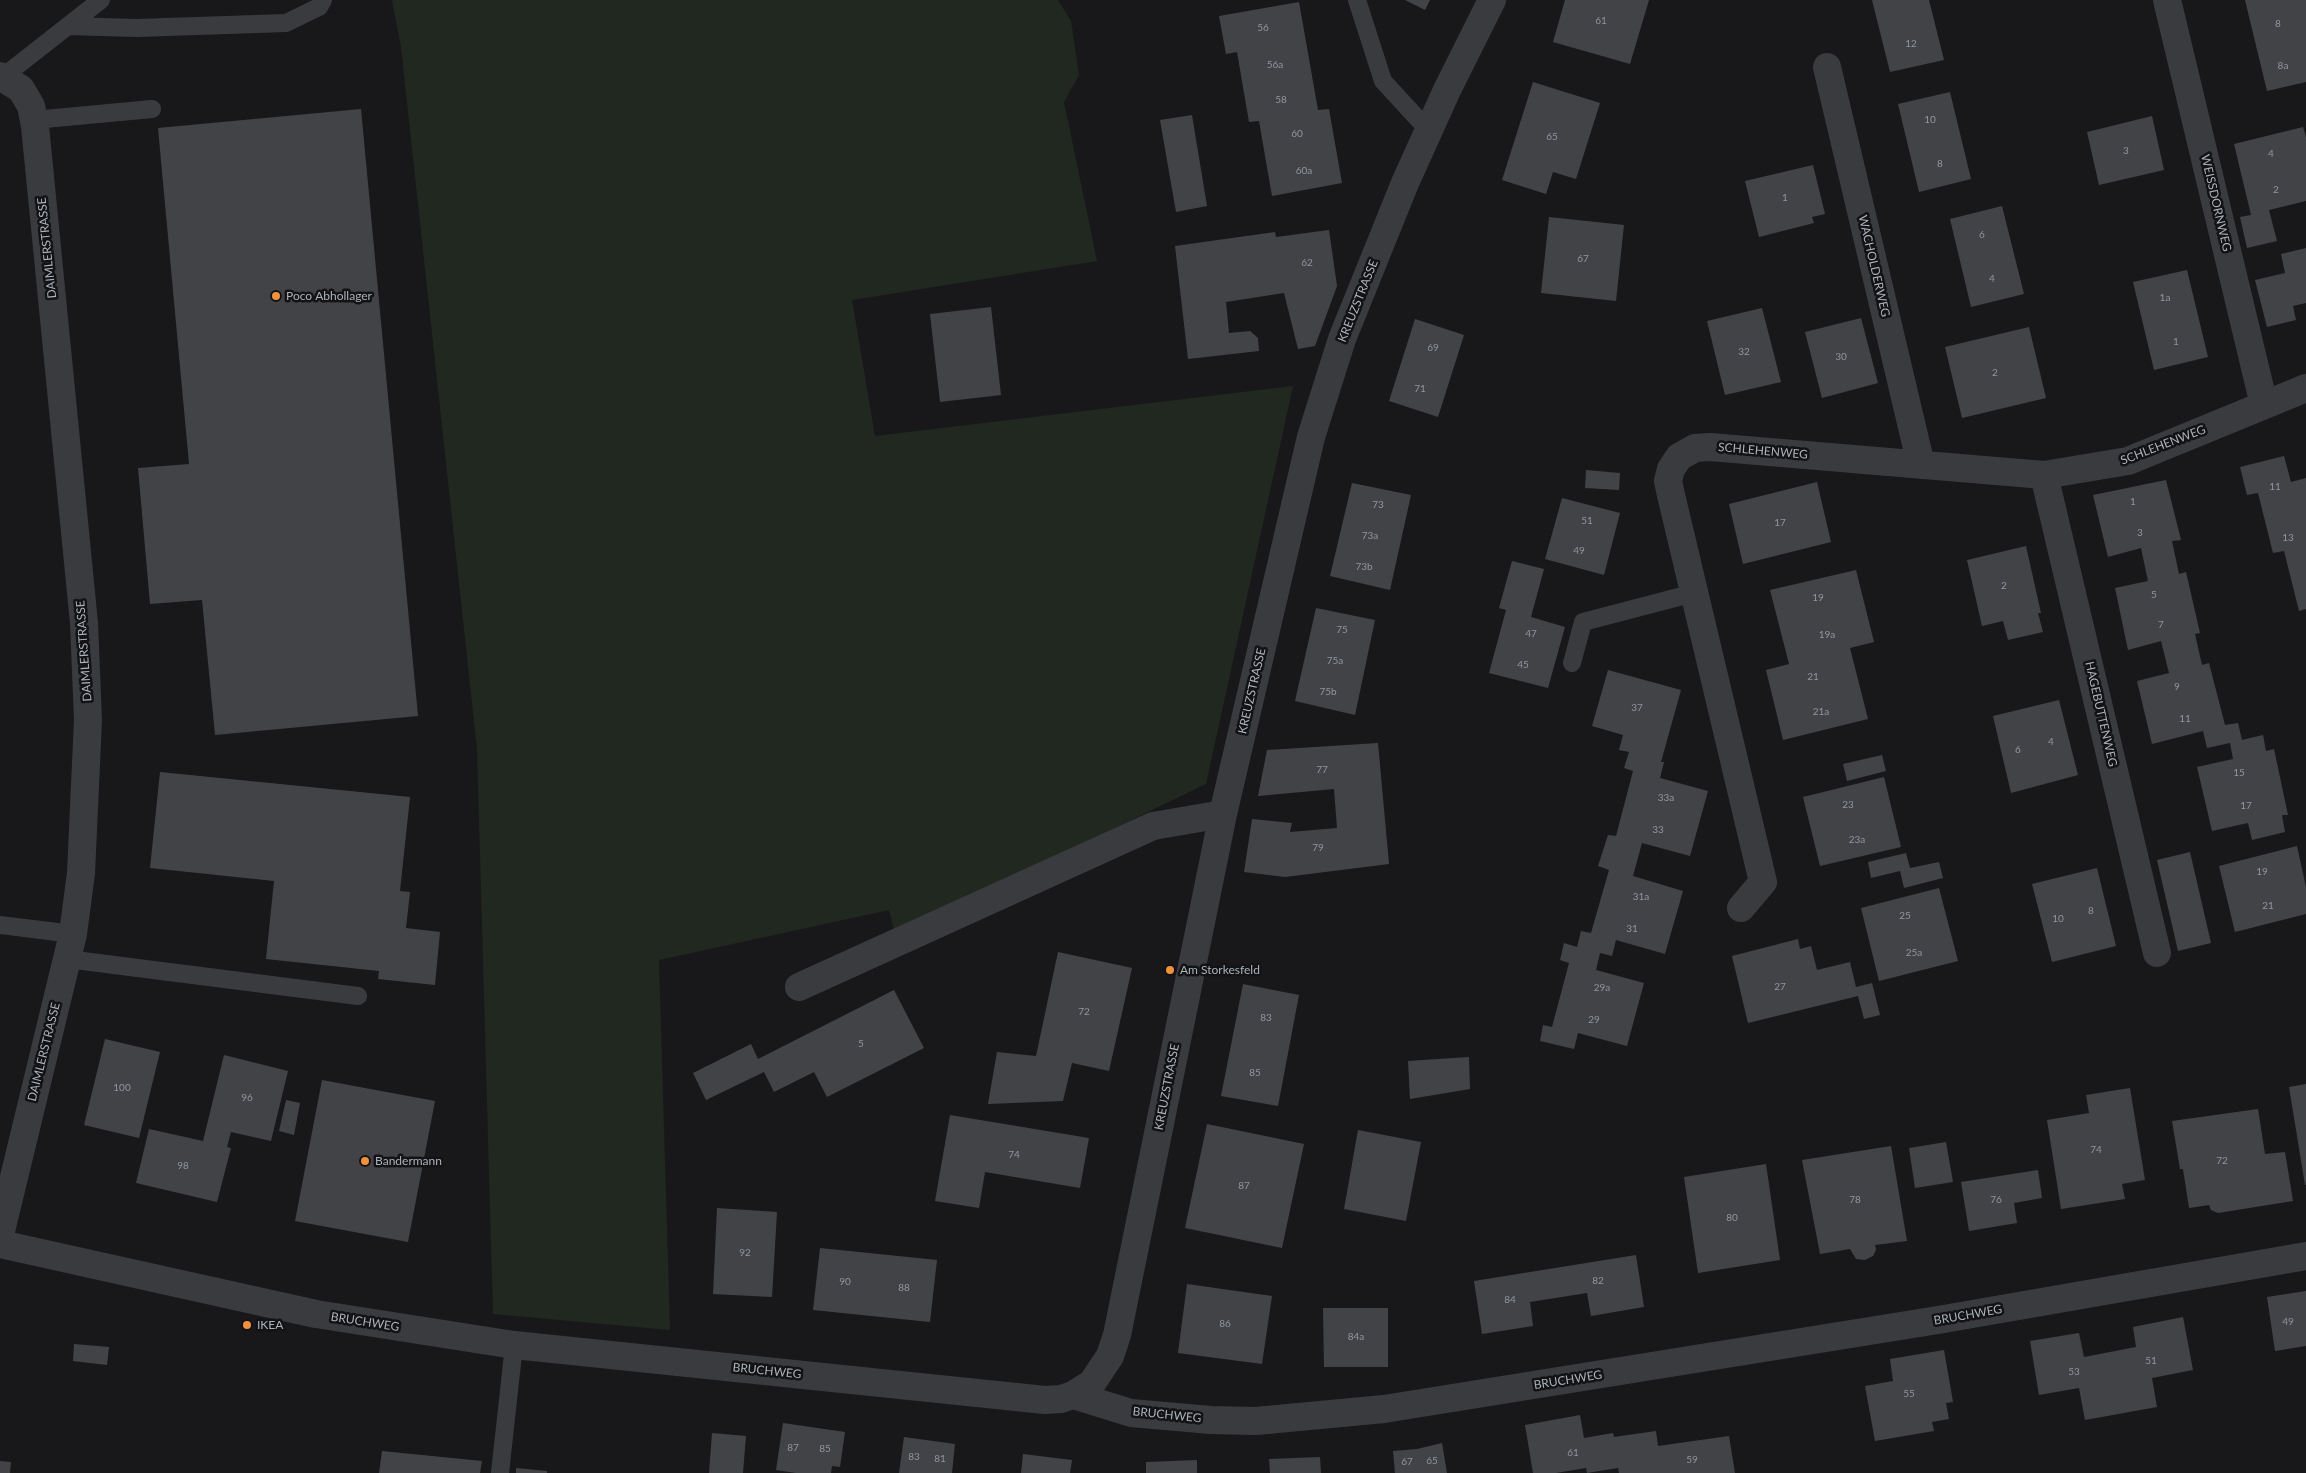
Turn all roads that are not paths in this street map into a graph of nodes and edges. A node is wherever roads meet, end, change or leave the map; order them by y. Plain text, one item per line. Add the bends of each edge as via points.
1 (101, 0) edge
2 (323, 0) edge
3 (1357, 0) edge
4 (1492, 0) edge
5 (2167, 0) edge
6 (68, 26) junction
7 (1827, 67) dead end
8 (2, 76) edge
9 (152, 109) dead end
10 (34, 120) junction
11 (1428, 131) junction
12 (2306, 388) edge
13 (2264, 405) junction
14 (1921, 465) junction
15 (2044, 475) junction
16 (1694, 593) junction
17 (1572, 663) dead end
18 (1223, 814) junction
19 (1741, 908) dead end
20 (0, 925) edge
21 (70, 946) junction
22 (2157, 953) dead end
23 (799, 987) dead end
24 (358, 996) dead end
25 (0, 1235) edge
26 (0, 1244) edge
27 (2306, 1256) edge
28 (514, 1345) junction
29 (1073, 1395) junction
30 (500, 1473) edge

1 - 6 lane
2 - 6 lane via 319,7 286,23 137,28
3 - 11 lane via 1383,81
4 - 11 street, KREUZSTRASSE
5 - 13 street, WEISSDORNWEG
6 - 8 lane
7 - 14 street, WACHOLDERWEG
8 - 10 street, DAIMLERSTRASSE via 21,89 31,106
9 - 10 lane
10 - 21 street, DAIMLERSTRASSE via 83,614 88,710 82,855
11 - 18 street, KREUZSTRASSE via 1342,339 1310,437
12 - 13 street, SCHLEHENWEG
13 - 15 street, SCHLEHENWEG via 2128,460
14 - 15 street, SCHLEHENWEG
14 - 16 street, SCHLEHENWEG via 1695,448 1680,457 1668,481
15 - 22 street, HAGEBUTTENWEG
16 - 17 lane via 1583,622
16 - 19 street, SCHLEHENWEG via 1763,882
18 - 23 street via 1153,826
18 - 29 street, KREUZSTRASSE via 1117,1336 1101,1372 1092,1383
20 - 21 lane
21 - 24 lane
21 - 25 street, DAIMLERSTRASSE
26 - 28 street, BRUCHWEG via 316,1314
27 - 29 street, BRUCHWEG via 1948,1318 1384,1409 1256,1421 1211,1420 1131,1412
28 - 29 street, BRUCHWEG via 1045,1400
28 - 30 lane

